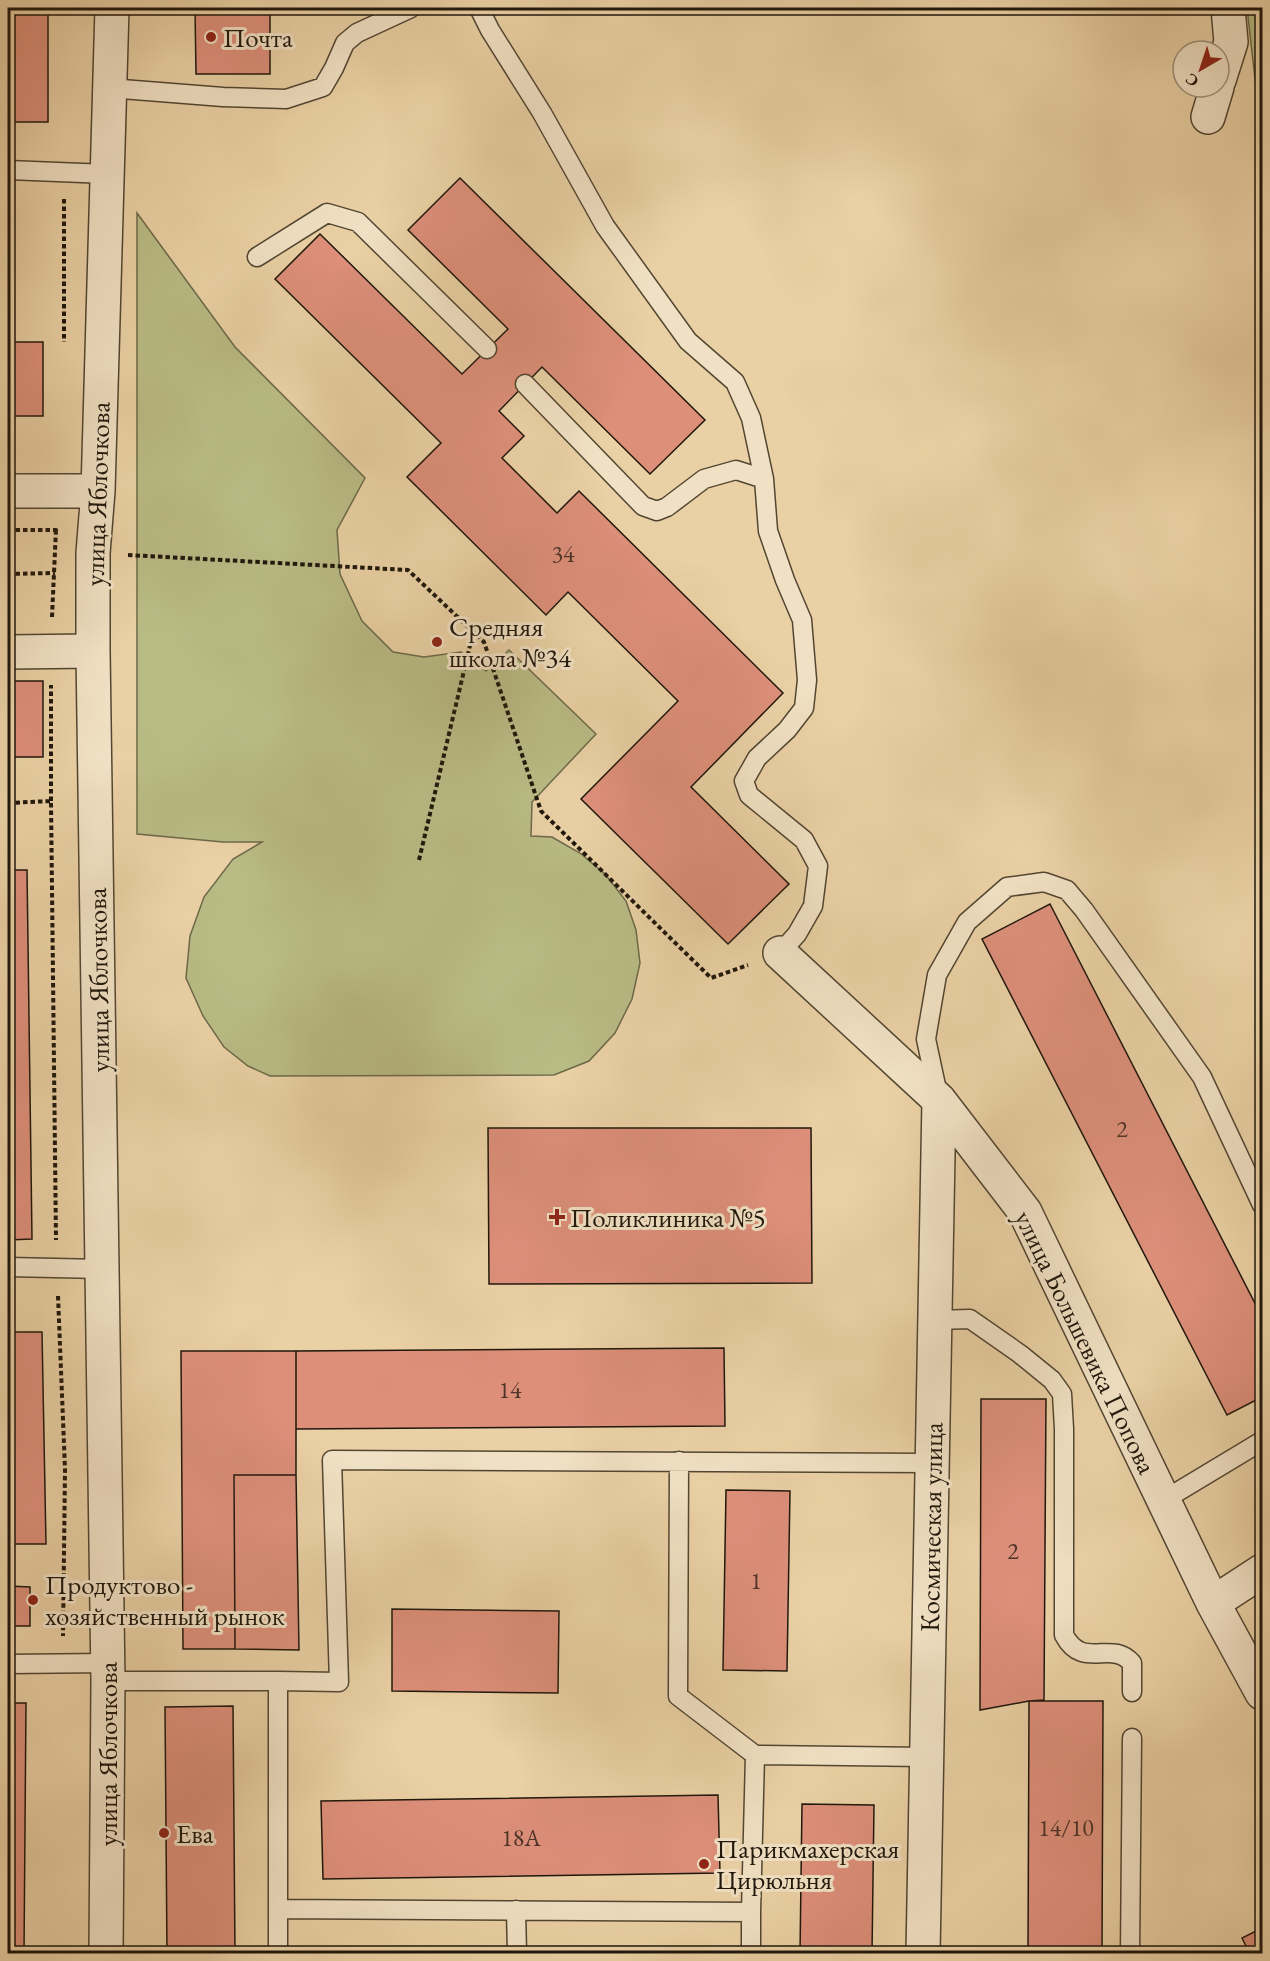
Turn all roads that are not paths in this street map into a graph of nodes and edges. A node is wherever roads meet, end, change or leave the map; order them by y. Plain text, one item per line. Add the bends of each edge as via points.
1 (112, 8) edge
2 (411, 8) edge
3 (479, 8) edge
4 (1228, 8) edge
5 (1231, 39) edge
6 (109, 88) junction
7 (8, 170) edge
8 (107, 174) junction
9 (257, 257) dead end
10 (488, 349) dead end
11 (525, 384) dead end
12 (764, 478) junction
13 (8, 491) edge
14 (98, 491) junction
15 (93, 651) junction
16 (8, 652) edge
17 (780, 953) joint
18 (939, 1100) junction
19 (1263, 1205) edge
20 (8, 1268) edge
21 (102, 1269) junction
22 (935, 1320) junction
23 (1263, 1441) edge
24 (679, 1461) junction
25 (932, 1463) junction
26 (1164, 1500) junction
27 (1263, 1571) edge
28 (1213, 1603) junction
29 (8, 1664) edge
30 (108, 1672) junction
31 (278, 1681) junction
32 (1132, 1692) dead end
33 (1263, 1693) edge
34 (1132, 1738) dead end
35 (755, 1755) junction
36 (927, 1757) junction
37 (278, 1909) junction
38 (516, 1910) junction
39 (751, 1912) junction
40 (106, 1953) edge
41 (278, 1953) edge
42 (517, 1953) edge
43 (751, 1953) edge
44 (923, 1953) edge
45 (1130, 1953) edge

1 - 6 street, улица Яблочкова
2 - 6 lane via 357,33 345,43 323,87 286,99
3 - 12 lane via 605,226 688,341 735,382 751,418
4 - 5 street
6 - 8 street, улица Яблочкова
7 - 8 lane
8 - 14 street, улица Яблочкова
9 - 10 lane via 327,213 358,222
11 - 12 lane via 643,506 657,511 704,479 736,470
12 - 17 lane via 768,531 802,620 807,681 804,708 757,758 744,781 749,795 804,840 818,866 813,906
13 - 14 street
14 - 15 street, улица Яблочкова via 93,553
15 - 16 street
15 - 21 street, улица Яблочкова
17 - 18 street, улица Большевика Попова
18 - 19 lane via 926,1040 937,975 967,921 1007,887 1044,882 1067,890 1084,910 1202,1077
18 - 22 street, Космическая улица
18 - 26 street, улица Большевика Попова via 1025,1212
20 - 21 lane
21 - 30 street, улица Яблочкова
22 - 25 street, Космическая улица
22 - 32 lane via 970,1319 1052,1380 1062,1394 1064,1635 1076,1651 1127,1657 1132,1663
23 - 26 lane
24 - 25 lane
24 - 31 lane via 332,1460 339,1682
24 - 35 lane via 678,1696
25 - 36 street, Космическая улица
26 - 28 street, улица Большевика Попова
27 - 28 street
28 - 33 street, улица Большевика Попова
29 - 30 lane via 63,1663
30 - 31 lane
30 - 40 street, улица Яблочкова
31 - 37 lane
34 - 45 lane
35 - 36 lane
35 - 39 lane
36 - 44 street, Космическая улица
37 - 38 lane
37 - 41 lane
38 - 39 lane
38 - 42 lane
39 - 43 lane

